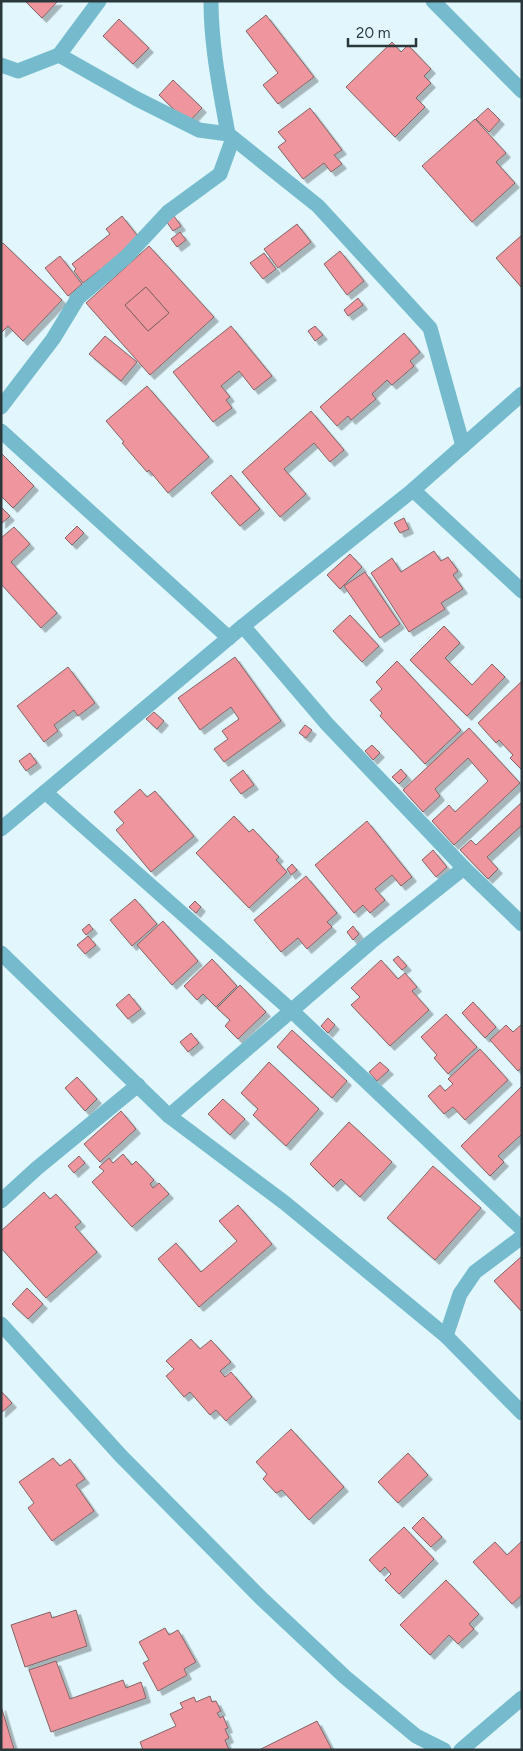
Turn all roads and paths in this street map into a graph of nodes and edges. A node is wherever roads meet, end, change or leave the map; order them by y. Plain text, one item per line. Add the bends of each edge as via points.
1 (99, 1) edge
2 (211, 1) edge
3 (433, 1) edge
4 (59, 55) junction
5 (1, 65) edge
6 (522, 91) edge
7 (231, 136) junction
8 (522, 394) edge
9 (1, 407) edge
10 (1, 432) edge
11 (463, 446) junction
12 (413, 490) junction
13 (522, 591) edge
14 (244, 626) junction
15 (229, 638) junction
16 (45, 792) junction
17 (1, 829) edge
18 (464, 868) junction
19 (522, 924) edge
20 (1, 953) edge
21 (292, 1011) junction
22 (138, 1085) junction
23 (169, 1116) junction
24 (1, 1201) edge
25 (522, 1229) edge
26 (522, 1237) edge
27 (1, 1324) edge
28 (446, 1336) junction
29 (522, 1413) edge
30 (522, 1698) edge
31 (444, 1750) edge
32 (461, 1750) edge

1 - 4 street
2 - 7 street via 216,67
3 - 6 street
4 - 5 street via 18,71
4 - 7 street via 199,130
7 - 9 street via 220,174 168,212 126,257 78,298 53,339
7 - 11 street via 318,206 430,328
8 - 11 street
10 - 15 street
11 - 12 street
12 - 13 street
12 - 14 street
14 - 15 street
14 - 18 street via 327,724
15 - 16 street
16 - 17 street
16 - 21 street
18 - 19 street
18 - 21 street via 371,942
20 - 22 street
21 - 23 street
21 - 25 street
22 - 23 street
22 - 24 street
23 - 28 street via 285,1203
26 - 28 street via 475,1272 460,1294
27 - 31 street via 121,1456 261,1598 345,1677 416,1736
28 - 29 street
30 - 32 street

